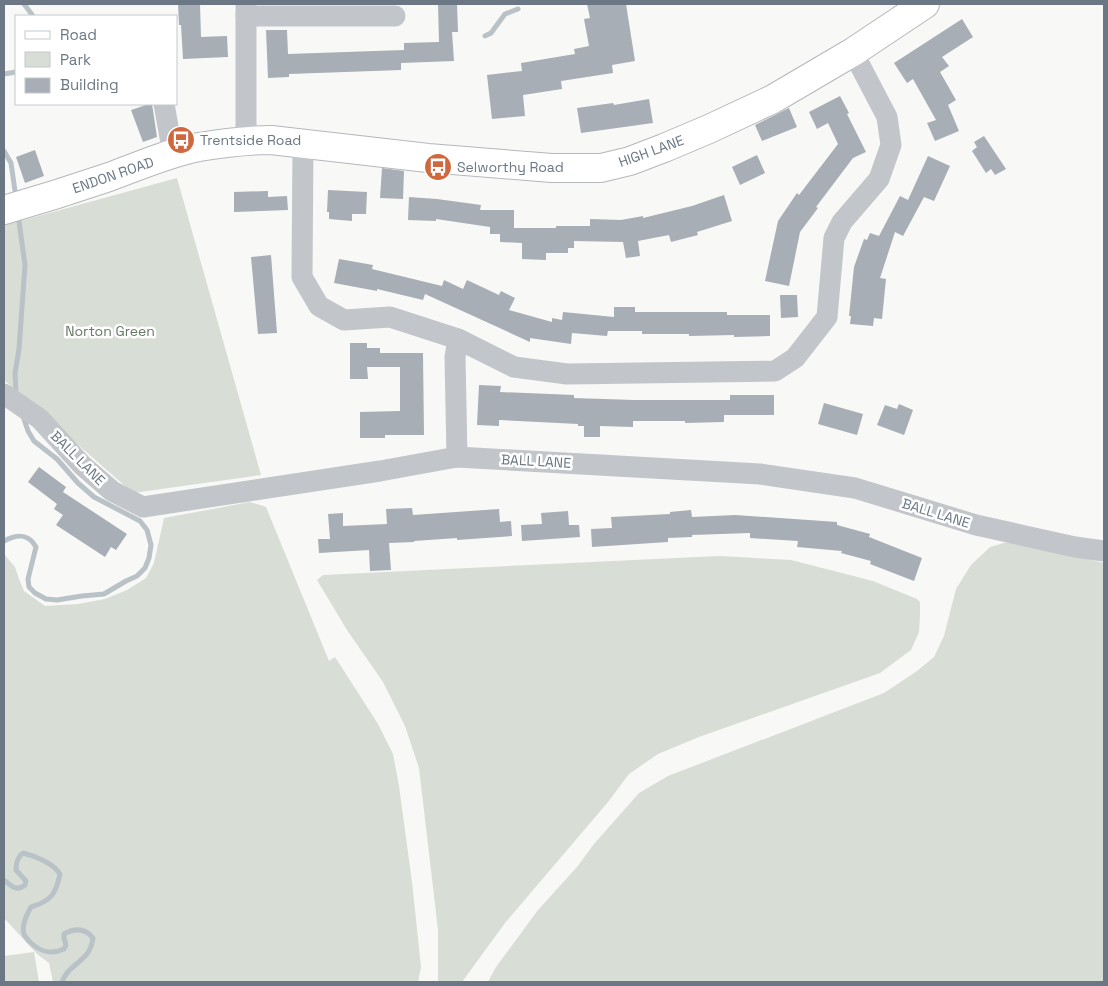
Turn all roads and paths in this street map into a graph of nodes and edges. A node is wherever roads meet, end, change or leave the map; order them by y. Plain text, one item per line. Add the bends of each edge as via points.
1 (925, 4) edge
2 (246, 10) edge
3 (395, 16) dead end
4 (853, 52) junction
5 (164, 105) edge
6 (246, 140) junction
7 (303, 143) junction
8 (342, 148) joint
9 (173, 154) junction
10 (4, 210) edge
11 (458, 339) junction
12 (4, 394) edge
13 (457, 457) junction
14 (1104, 551) edge

1 - 4 main road, HIGH LANE
2 - 3 street
2 - 6 street
4 - 8 main road, HIGH LANE via 773,99 708,129 647,154 601,168 552,168
4 - 11 street via 887,117 891,145 879,179 842,222 834,238 826,317 795,358 775,371 567,374 514,367
5 - 9 street
6 - 7 main road, ENDON ROAD
6 - 9 main road, ENDON ROAD
7 - 8 main road, ENDON ROAD
7 - 11 street via 302,277 319,306 344,320 390,317
9 - 10 main road, ENDON ROAD
11 - 13 street
12 - 13 street, BALL LANE via 40,419 82,465 112,491 143,507
13 - 14 street, BALL LANE via 770,475 855,488 976,525

